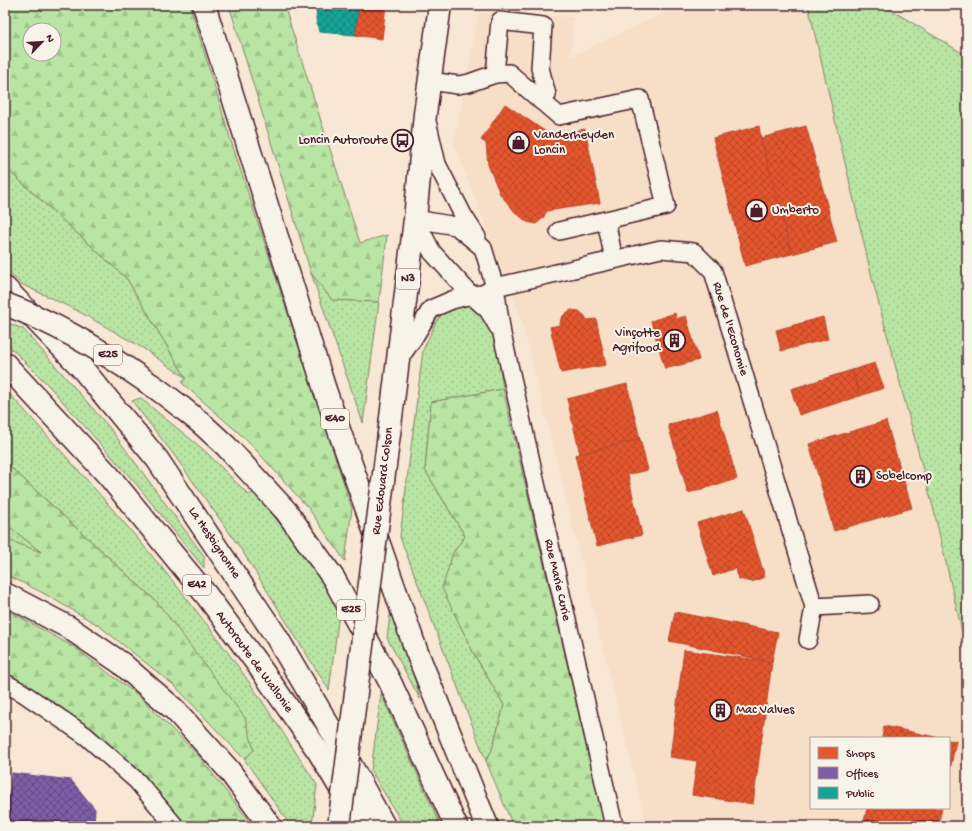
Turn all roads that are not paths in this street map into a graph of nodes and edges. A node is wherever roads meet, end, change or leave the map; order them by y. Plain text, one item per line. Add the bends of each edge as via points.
1 (204, 5) edge
2 (440, 5) edge
3 (494, 74) junction
4 (430, 80) junction
5 (541, 101) junction
6 (425, 114) junction
7 (415, 219) junction
8 (606, 220) junction
9 (559, 231) dead end
10 (483, 248) junction
11 (614, 260) junction
12 (495, 287) junction
13 (5, 288) edge
14 (471, 295) junction
15 (5, 304) edge
16 (502, 334) junction
17 (399, 359) junction
18 (5, 364) edge
19 (5, 594) edge
20 (870, 604) dead end
21 (814, 607) junction
22 (808, 640) dead end
23 (5, 683) edge
24 (175, 826) edge
25 (270, 826) edge
26 (339, 826) edge
27 (363, 826) edge
28 (384, 826) edge
29 (456, 826) edge
30 (487, 826) edge
31 (614, 826) edge

1 - 30 main road, E40 via 325,390 416,650
2 - 4 main road, N3
3 - 4 street via 458,85
3 - 5 street via 509,73
3 - 5 street via 500,21 543,26 540,68 547,95
4 - 6 main road, N3
5 - 8 street via 559,116 640,99 666,206
6 - 7 main road, Rue Edouard Colson / N3
6 - 10 street via 437,164
7 - 10 street via 456,226
7 - 14 street via 432,252
7 - 17 main road, Rue Edouard Colson / N3
8 - 9 street
8 - 11 street
10 - 12 street
11 - 12 street, Rue de l'Economie
11 - 21 street, Rue de l'Economie via 661,249 694,252 713,271
12 - 14 street, Rue de l'Economie via 483,294
12 - 16 street
13 - 28 main road, La Hesbignonne via 82,367 157,459 276,636
14 - 16 street via 488,310
14 - 17 street, Rue de l'Economie via 431,309
15 - 29 main road, E25, bridge via 35,315 93,346 148,382 226,446 286,511 334,579 390,682
16 - 31 street, Rue Marie Curie
17 - 26 main road, Rue Edouard Colson / N3, bridge
18 - 27 main road, Autoroute de Wallonie / E42 via 108,476 207,596 319,752
19 - 25 main road via 68,627 121,663 176,711 228,768
20 - 21 street
21 - 22 street, Rue de l'Economie
23 - 24 street via 86,736 137,781

